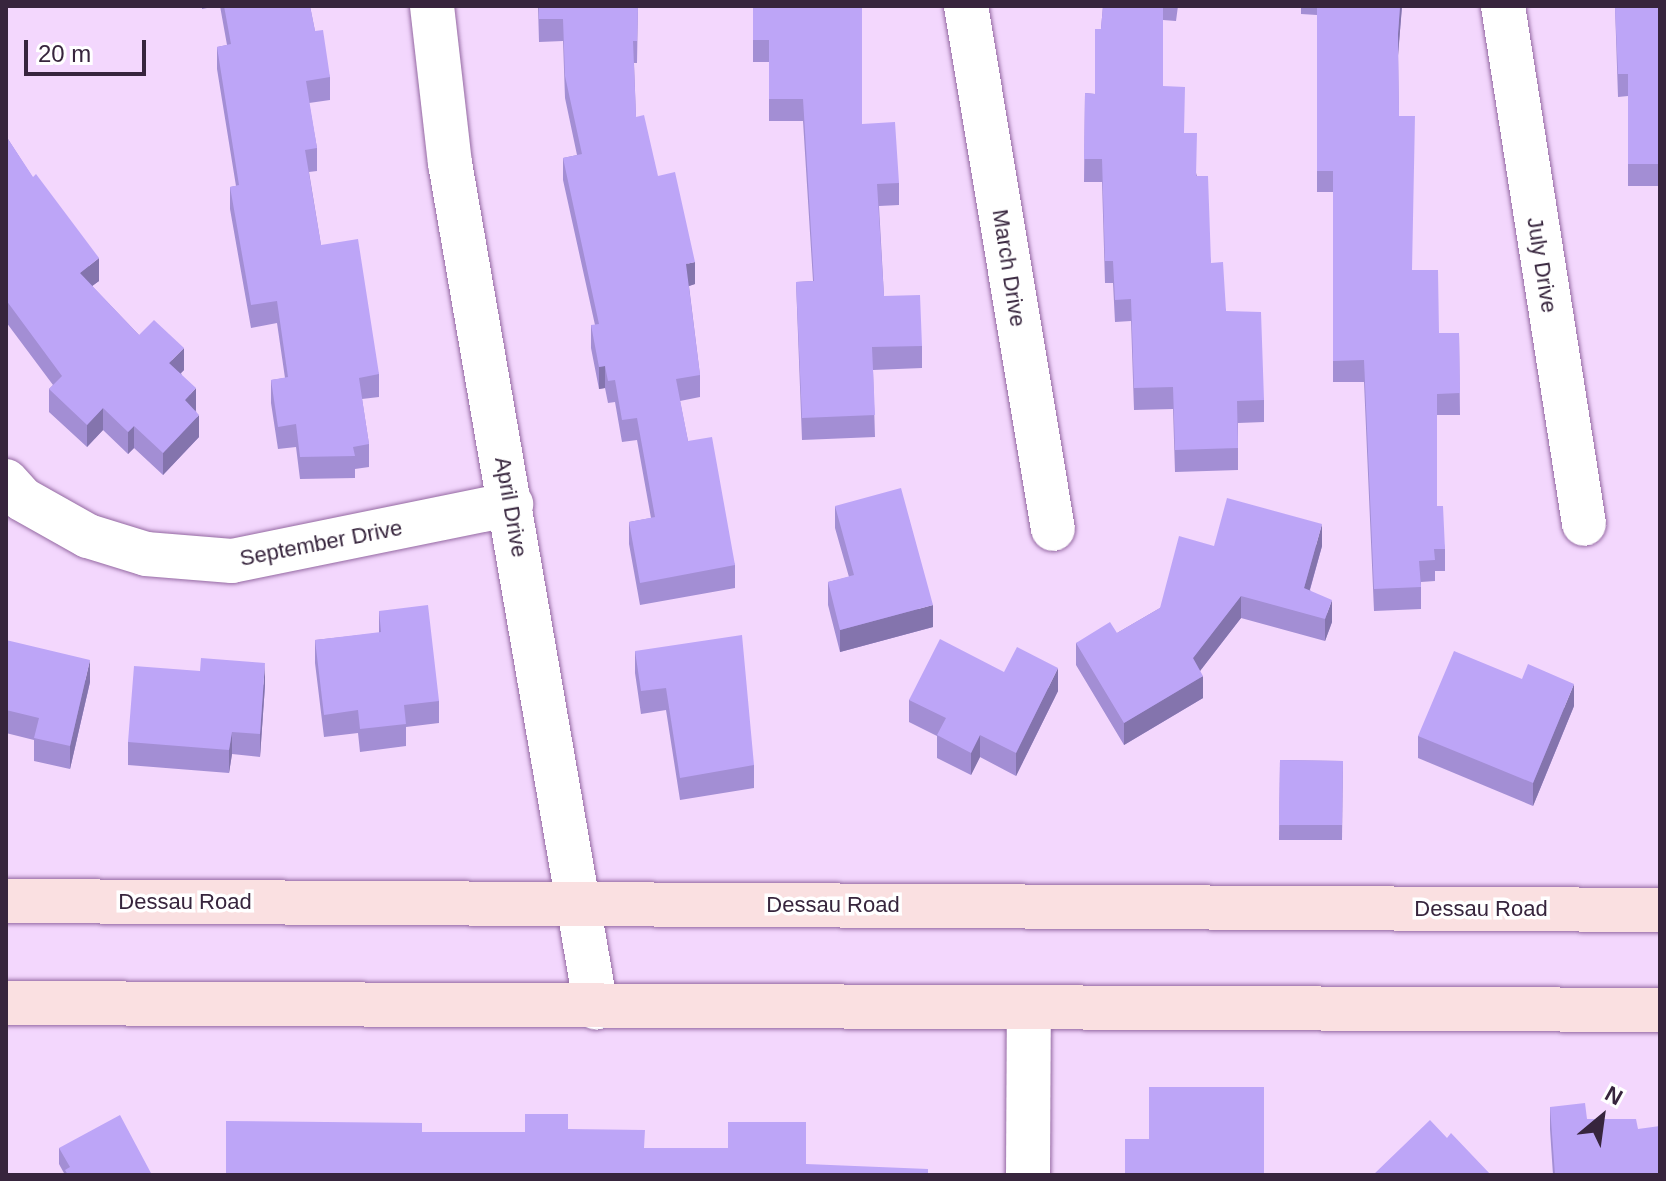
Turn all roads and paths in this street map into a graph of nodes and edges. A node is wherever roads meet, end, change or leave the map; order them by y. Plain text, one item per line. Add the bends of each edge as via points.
1 (432, 6) edge
2 (966, 6) edge
3 (1503, 6) edge
4 (6, 481) edge
5 (511, 504) junction
6 (1584, 524) dead end
7 (1053, 529) dead end
8 (6, 901) edge
9 (581, 903) junction
10 (1660, 910) edge
11 (6, 1003) edge
12 (596, 1007) junction
13 (1029, 1007) junction
14 (1660, 1010) edge
15 (1028, 1175) edge

1 - 5 street, April Drive via 450,163
2 - 7 street, March Drive
3 - 6 street, July Drive
4 - 5 street, September Drive via 22,499 88,536 146,554 232,561
5 - 9 street, April Drive
8 - 9 main road, Dessau Road
9 - 10 main road, Dessau Road
9 - 12 street, April Drive
11 - 12 main road
12 - 13 main road
13 - 14 main road
13 - 15 street

